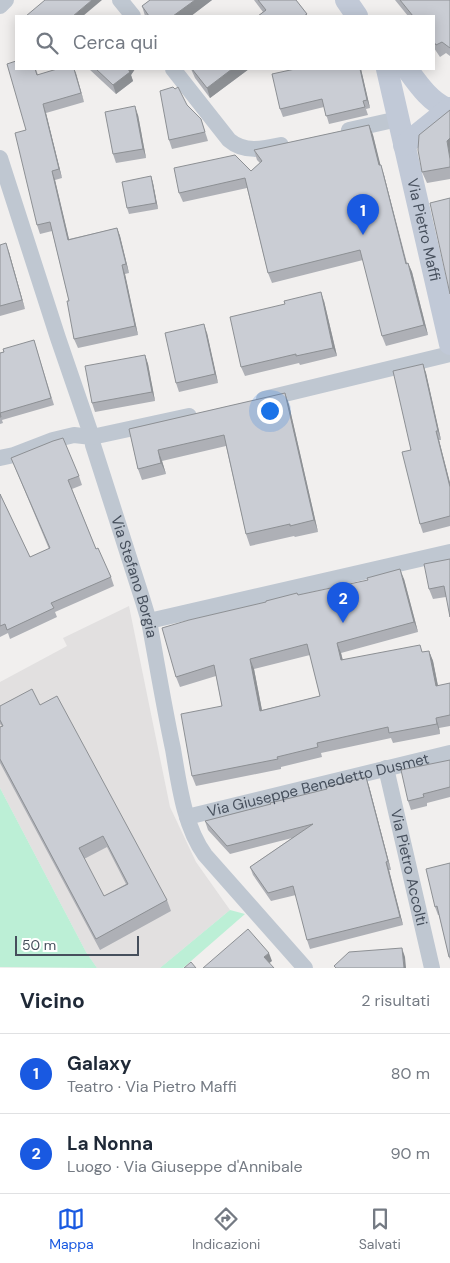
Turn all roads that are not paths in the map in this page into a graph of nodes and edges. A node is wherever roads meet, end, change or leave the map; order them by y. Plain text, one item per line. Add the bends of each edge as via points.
1 (6, 0) edge
2 (120, 0) edge
3 (346, 0) edge
4 (0, 6) edge
5 (131, 15) edge
6 (357, 15) edge
7 (174, 70) edge
8 (387, 70) edge
9 (408, 70) edge
10 (449, 109) edge
11 (398, 119) junction
12 (331, 134) edge
13 (294, 142) edge
14 (404, 145) junction
15 (0, 158) edge
16 (450, 344) edge
17 (450, 354) edge
18 (253, 402) edge
19 (206, 412) edge
20 (92, 437) junction
21 (0, 458) edge
22 (450, 552) edge
23 (149, 621) junction
24 (450, 753) edge
25 (386, 768) junction
26 (187, 817) junction
27 (305, 968) edge
28 (432, 968) edge

1 - 4 street
2 - 5 street
3 - 6 street
7 - 13 street via 235,145 260,149
8 - 11 street, Via Pietro Maffi
9 - 10 street via 428,96
10 - 14 street
11 - 12 street
11 - 14 street, Via Pietro Maffi
14 - 16 street, Via Pietro Maffi
15 - 20 street, Via Stefano Borgia
17 - 18 street
19 - 20 street
20 - 21 street via 74,435
20 - 23 street, Via Stefano Borgia
22 - 23 street
23 - 26 street, Via Stefano Borgia
24 - 25 street, Via Giuseppe Benedetto Dusmet
25 - 26 street, Via Giuseppe Benedetto Dusmet
25 - 28 street, Via Pietro Accolti
26 - 27 street, Via Stefano Borgia via 205,855

